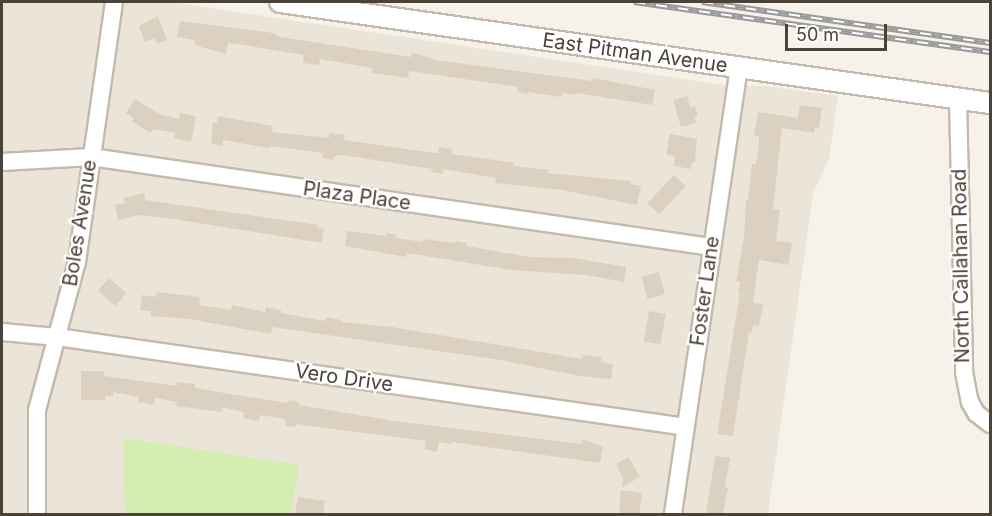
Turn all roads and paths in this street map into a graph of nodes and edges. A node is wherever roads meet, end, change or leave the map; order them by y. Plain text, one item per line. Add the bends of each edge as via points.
1 (114, 2) edge
2 (280, 2) edge
3 (739, 68) junction
4 (958, 98) junction
5 (990, 103) edge
6 (91, 157) junction
7 (2, 162) edge
8 (711, 247) junction
9 (2, 332) edge
10 (57, 337) junction
11 (990, 424) edge
12 (686, 426) junction
13 (37, 514) edge
14 (673, 514) edge

1 - 6 street, Boles Avenue
2 - 3 street, East Pitman Avenue
3 - 4 street, East Pitman Avenue
3 - 8 street, Foster Lane
4 - 5 street, East Pitman Avenue
4 - 11 street, North Callahan Road via 964,372 970,402
6 - 7 street, Plaza Place
6 - 8 street, Plaza Place
6 - 10 street, Boles Avenue via 77,262
8 - 12 street, Foster Lane
9 - 10 street, Vero Drive
10 - 12 street, Vero Drive
10 - 13 street, Boles Avenue via 37,410
12 - 14 street, Foster Lane

